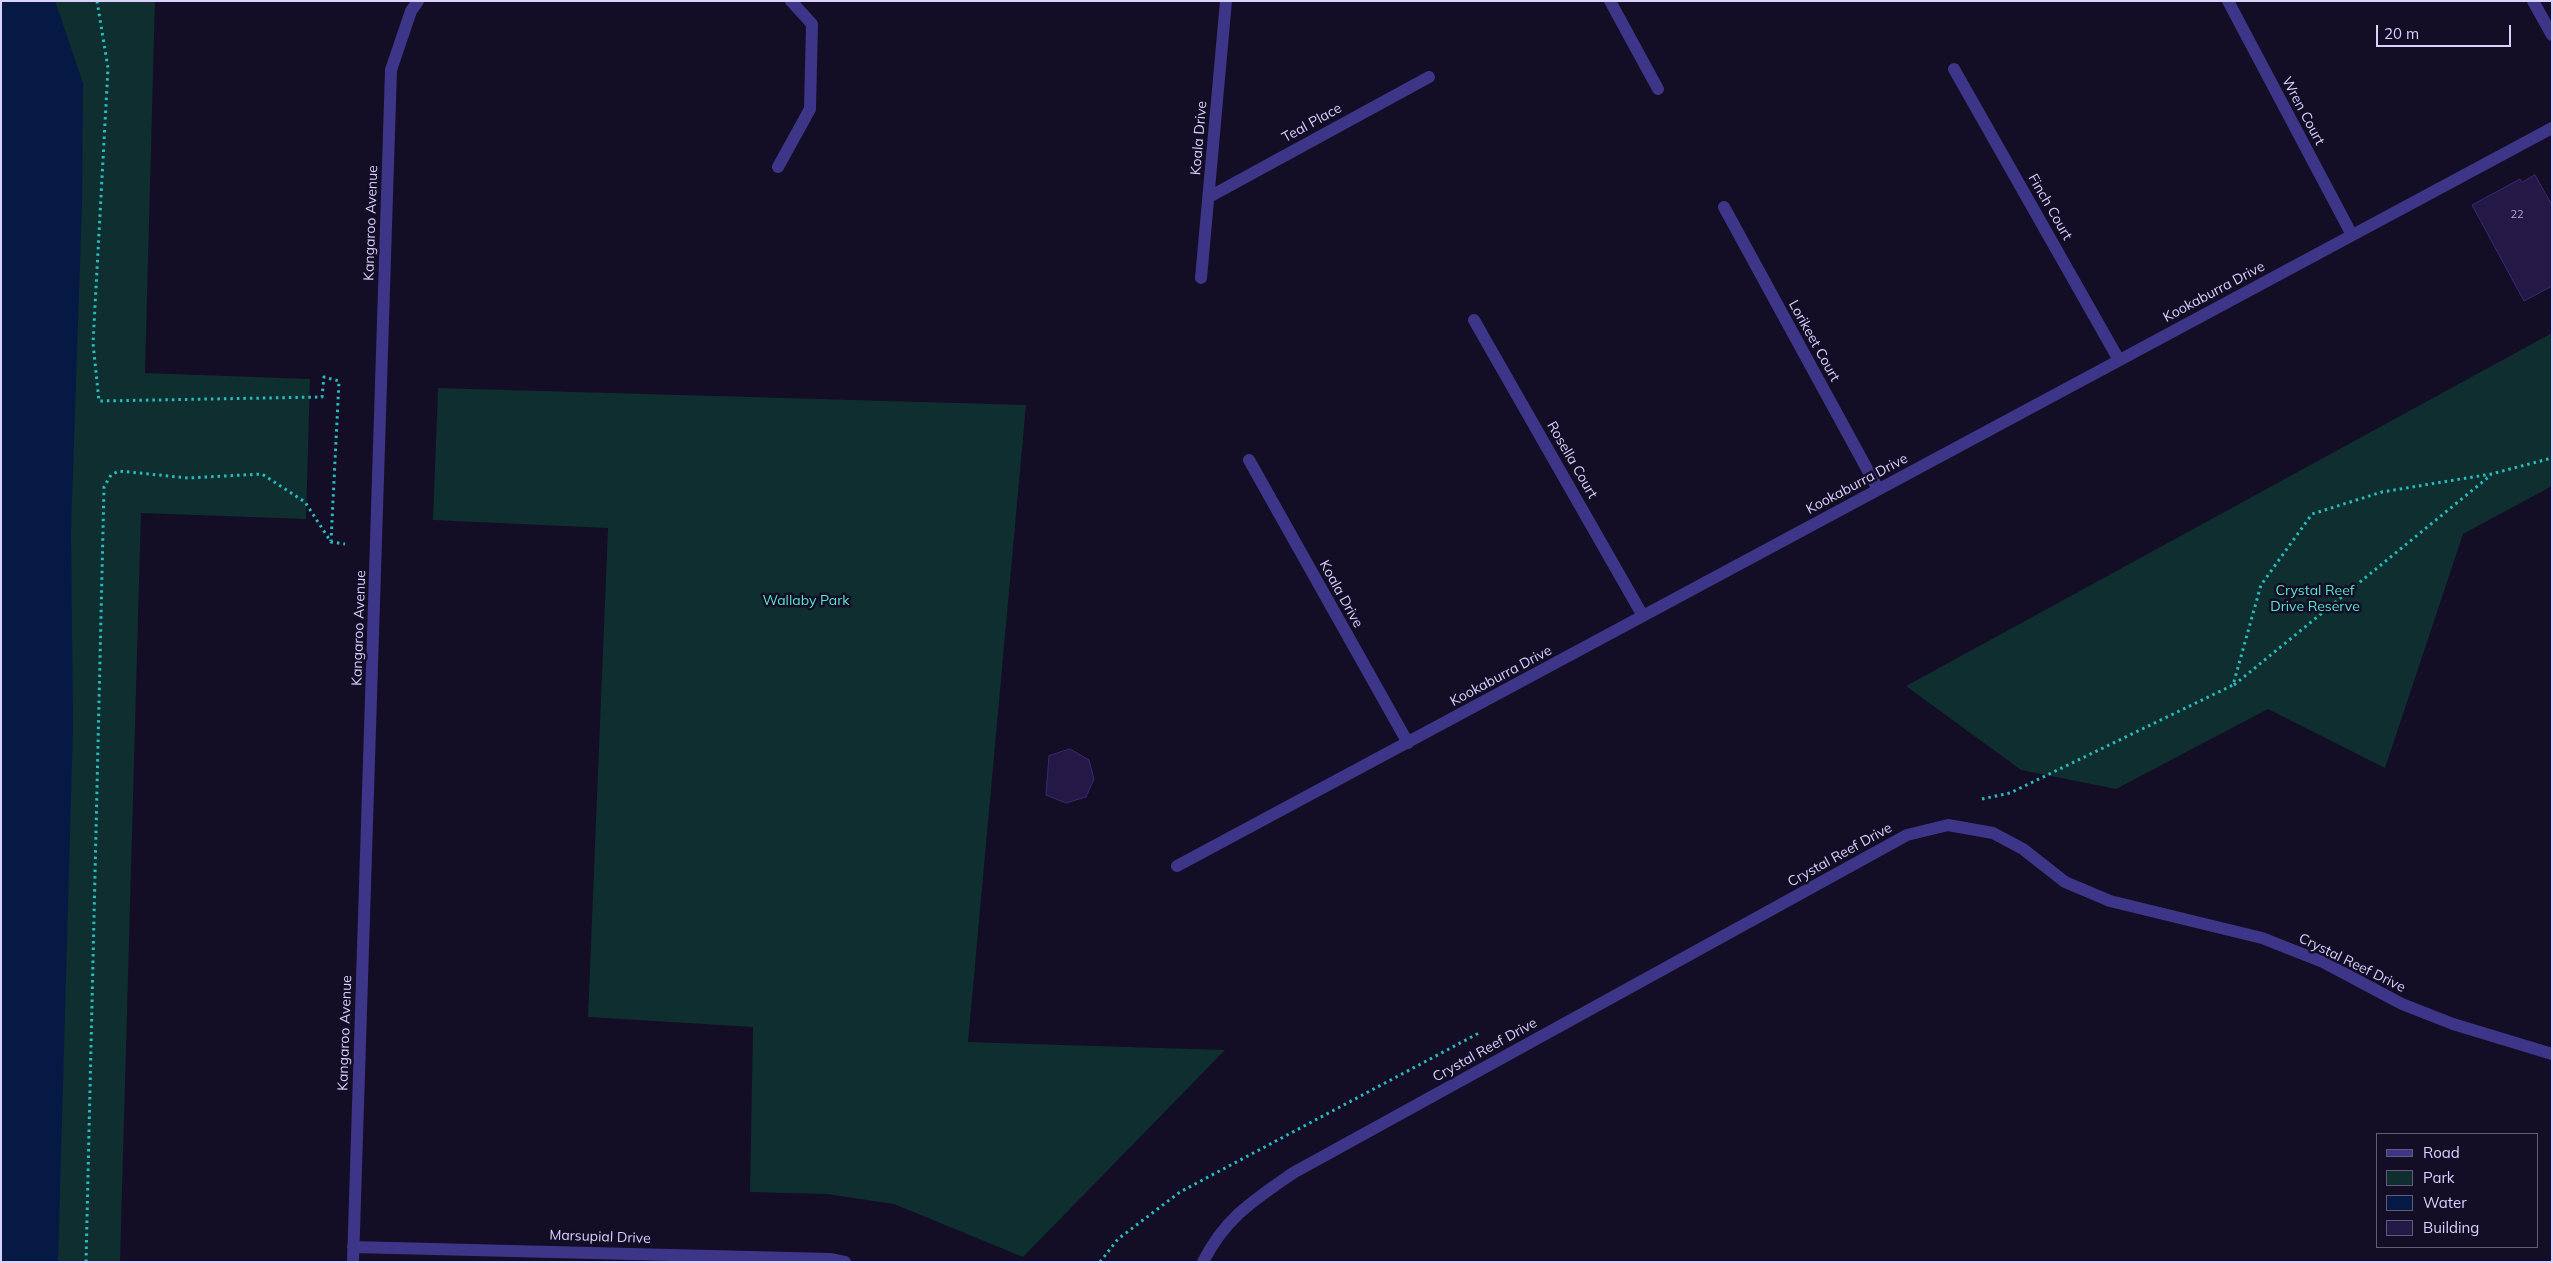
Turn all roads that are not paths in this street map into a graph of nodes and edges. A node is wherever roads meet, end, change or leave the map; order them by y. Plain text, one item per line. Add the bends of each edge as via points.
1 (418, 1) edge
2 (791, 1) edge
3 (1226, 1) edge
4 (1610, 1) edge
5 (2228, 1) edge
6 (2533, 1) edge
7 (2552, 35) edge
8 (1954, 69) dead end
9 (1429, 76) dead end
10 (1658, 89) dead end
11 (2552, 128) edge
12 (778, 167) dead end
13 (1209, 196) junction
14 (1724, 207) dead end
15 (2352, 235) junction
16 (1201, 278) dead end
17 (1474, 320) dead end
18 (2119, 360) junction
19 (1249, 460) dead end
20 (1878, 489) junction
21 (1643, 616) junction
22 (1408, 742) junction
23 (1177, 866) dead end
24 (2552, 1054) edge
25 (353, 1247) junction
26 (353, 1262) edge
27 (845, 1262) edge
28 (1203, 1262) edge

1 - 25 street, Kangaroo Avenue via 411,11 391,70
2 - 12 street via 812,24 810,109
3 - 13 street, Koala Drive
4 - 10 street
5 - 15 street, Wren Court
6 - 7 street
8 - 18 street, Finch Court
9 - 13 street, Teal Place
11 - 15 street, Kookaburra Drive
13 - 16 street, Koala Drive
14 - 20 street, Lorikeet Court
15 - 18 street, Kookaburra Drive
17 - 21 street, Rosella Court
18 - 20 street, Kookaburra Drive
19 - 22 street, Koala Drive
20 - 21 street, Kookaburra Drive
21 - 22 street, Kookaburra Drive
22 - 23 street, Kookaburra Drive
24 - 28 street, Crystal Reef Drive via 2453,1024 2402,1004 2323,962 2262,938 2110,901 2065,882 2023,849 1993,833 1948,825 1908,835 1293,1173 1245,1205 1213,1242
25 - 26 street, Kangaroo Avenue
25 - 27 street, Marsupial Drive via 800,1258

